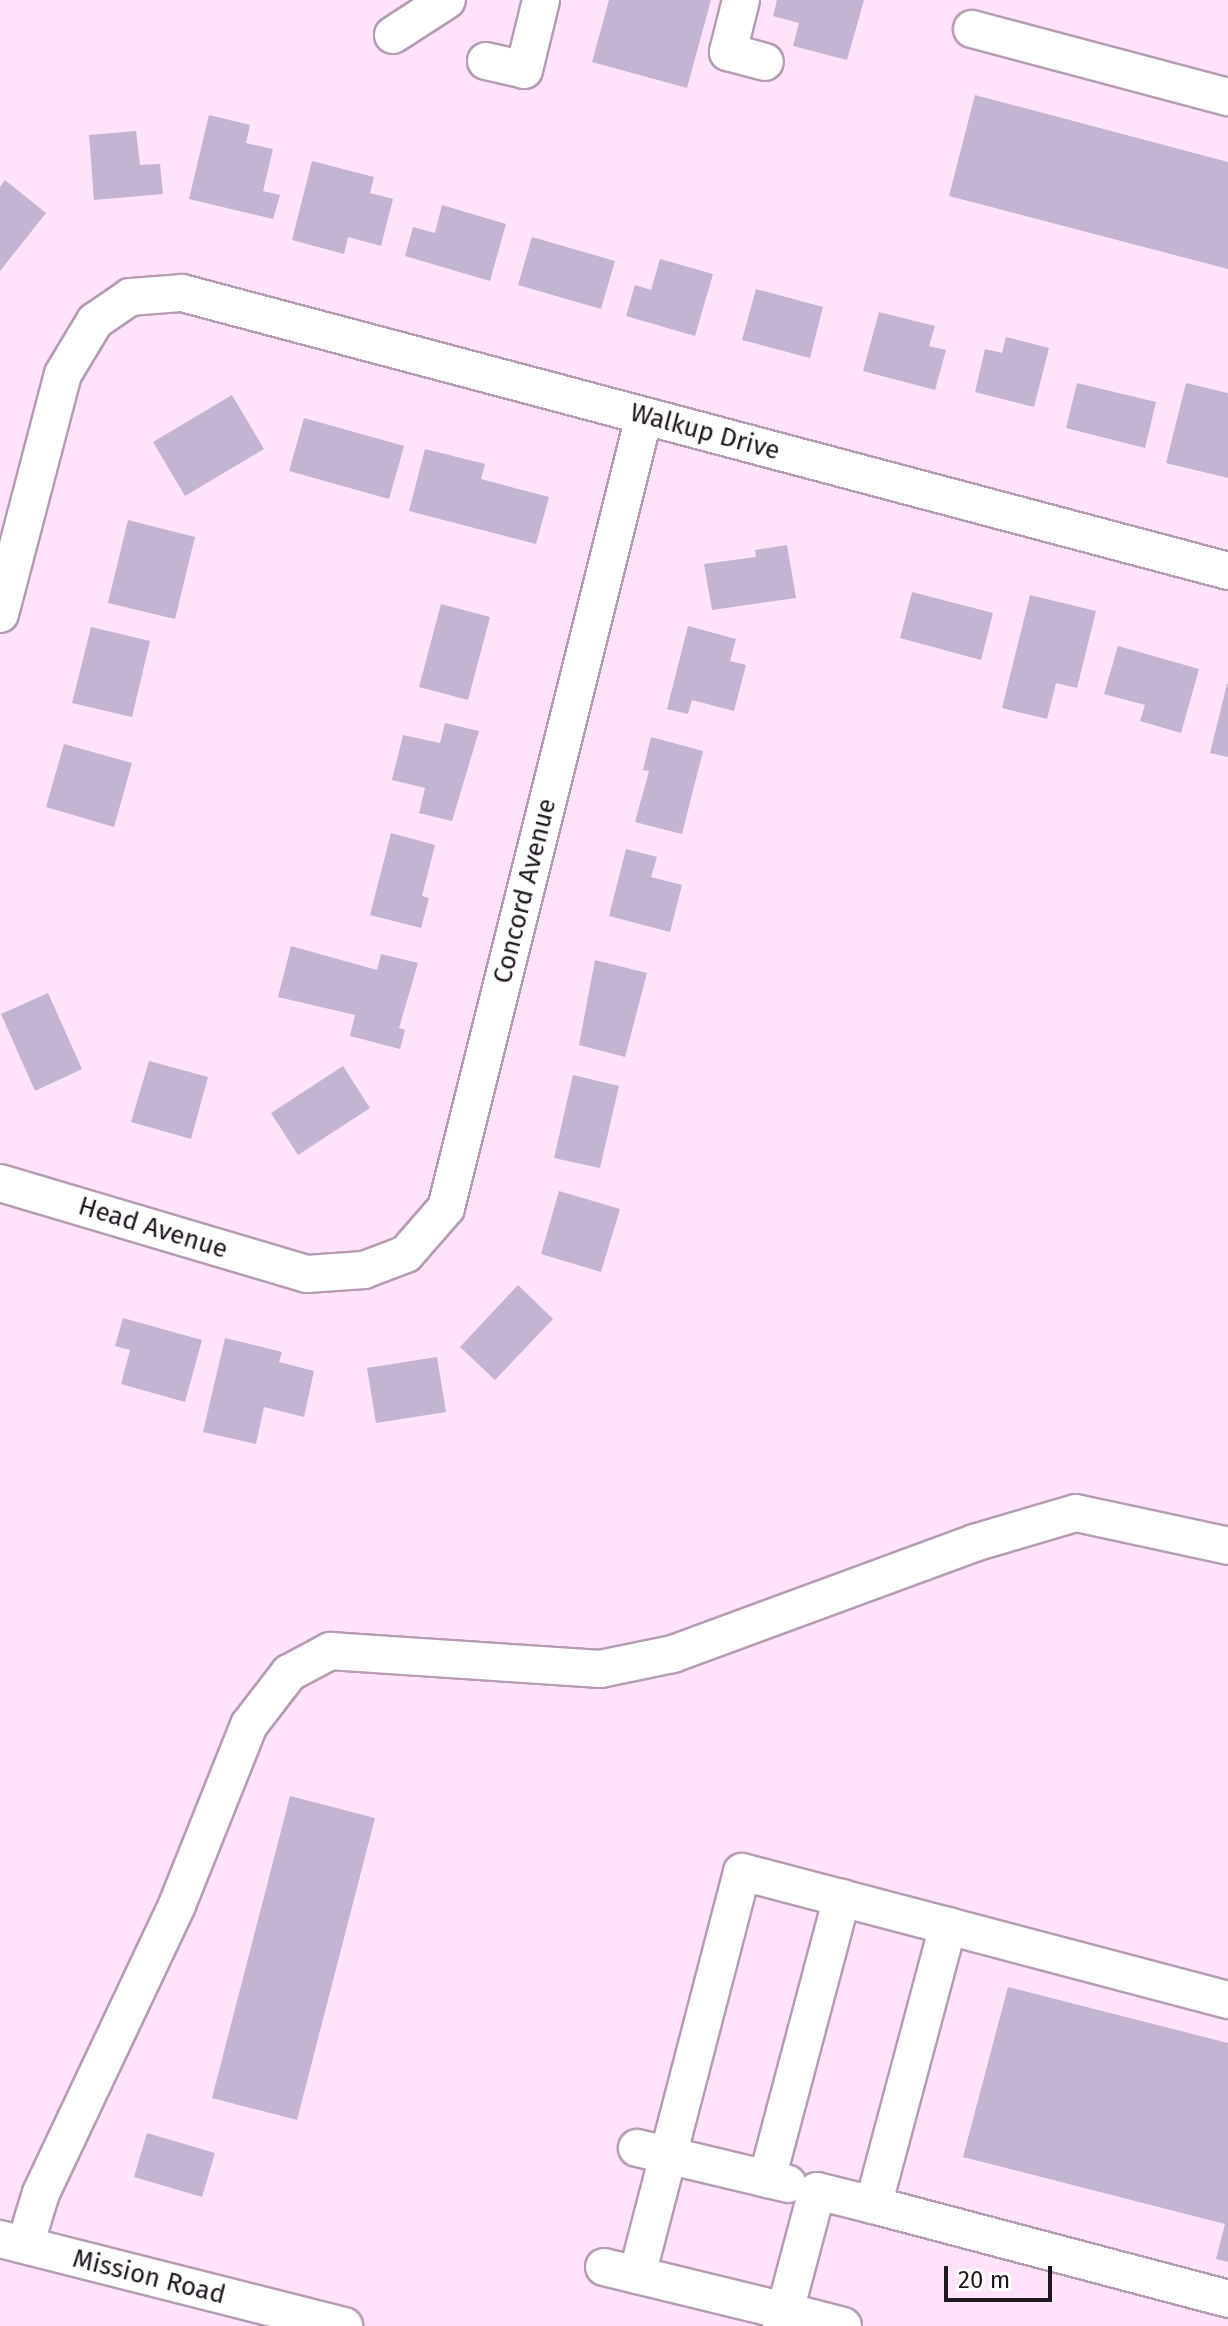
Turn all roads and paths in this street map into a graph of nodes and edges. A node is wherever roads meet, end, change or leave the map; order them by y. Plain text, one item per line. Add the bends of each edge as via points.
1 (447, 0) edge
2 (541, 0) edge
3 (741, 0) edge
4 (972, 29) dead end
5 (393, 35) dead end
6 (486, 61) dead end
7 (765, 62) dead end
8 (1228, 97) edge
9 (644, 416) junction
10 (1228, 571) edge
11 (0, 614) edge
12 (0, 1183) edge
13 (307, 1274) joint
14 (1228, 1546) edge
15 (842, 1898) junction
16 (948, 1926) junction
17 (1228, 2000) edge
18 (652, 2152) junction
19 (767, 2179) junction
20 (817, 2191) junction
21 (873, 2205) junction
22 (12, 2242) edge
23 (1228, 2299) edge
24 (783, 2319) edge
25 (344, 2326) edge
26 (843, 2326) edge

1 - 5 street
2 - 6 street via 524,70
3 - 7 street via 728,52
4 - 8 street
9 - 10 street, Walkup Drive
9 - 11 street, Walkup Drive via 182,293 130,297 95,321 63,374
9 - 13 street, Concord Avenue via 446,1208 406,1254 364,1270
12 - 13 street, Head Avenue
14 - 22 street via 1076,1513 974,1543 673,1654 600,1669 330,1651 289,1673 249,1725 177,1905 41,2193
15 - 16 street
15 - 18 street via 742,1872
15 - 19 street
16 - 17 street
16 - 21 street
18 - 19 street
18 - 24 street via 621,2271
19 - 20 street
20 - 21 street
20 - 24 street
21 - 23 street
22 - 25 street, Mission Road
24 - 26 street

